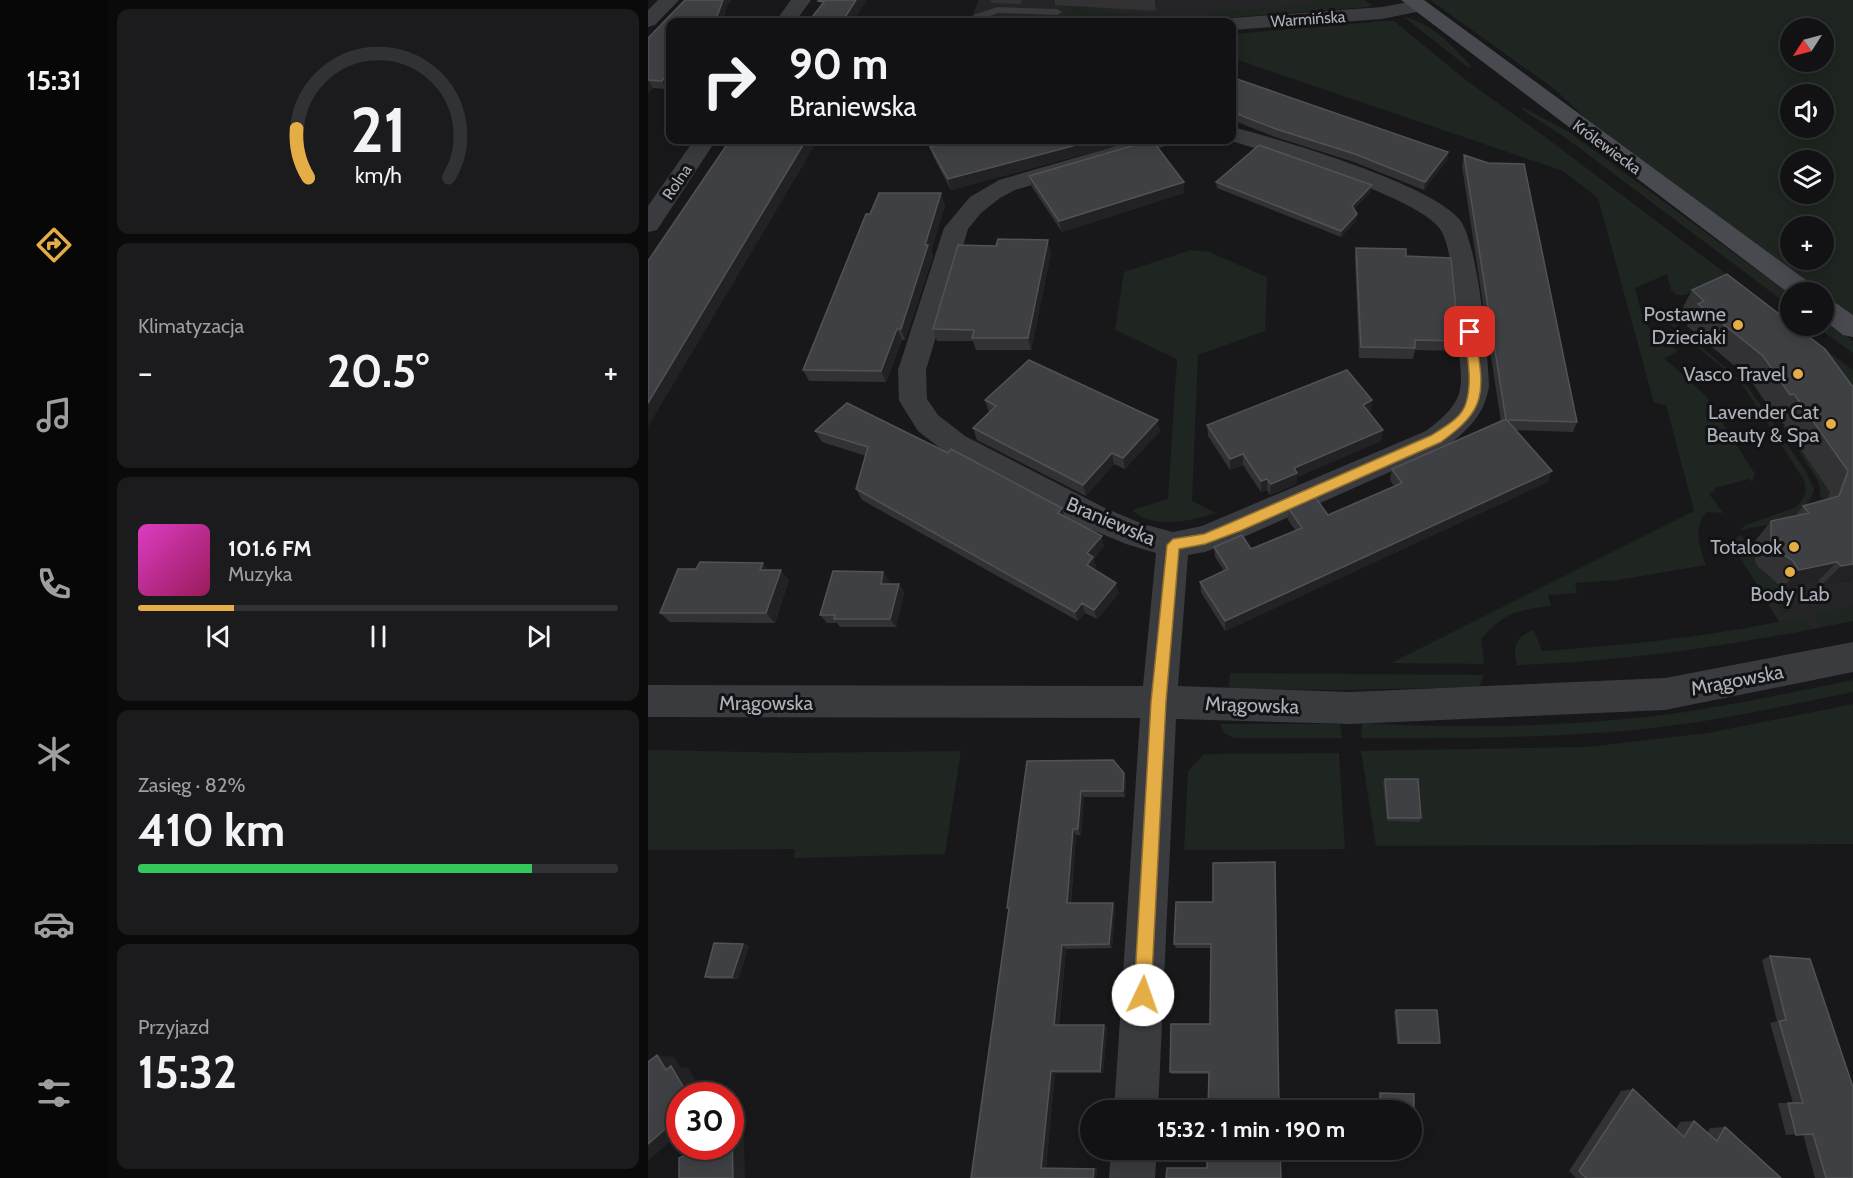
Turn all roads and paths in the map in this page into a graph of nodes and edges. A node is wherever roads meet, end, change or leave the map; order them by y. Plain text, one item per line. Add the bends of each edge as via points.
1 (669, 0) edge
2 (801, 0) edge
3 (1415, 3) edge
4 (1057, 12) dead end
5 (788, 18) edge
6 (978, 18) edge
7 (648, 23) edge
8 (1236, 24) edge
9 (666, 26) edge
10 (1236, 135) edge
11 (702, 144) edge
12 (1146, 144) edge
13 (648, 224) edge
14 (1792, 282) edge
15 (1834, 314) edge
16 (1853, 328) edge
17 (1173, 545) junction
18 (1853, 657) edge
19 (648, 701) edge
20 (1159, 702) junction
21 (1137, 1100) edge
22 (1133, 1160) edge
23 (1132, 1178) edge

1 - 7 street
2 - 5 street
3 - 8 street, Warmińska via 1382,13
3 - 14 street, Królewiecka
4 - 6 lane via 997,10
7 - 9 street
10 - 17 street, Braniewska via 1404,194 1431,207 1449,223 1458,246 1475,376 1472,406 1457,424 1436,439 1225,531
11 - 13 street, Rolna
12 - 17 street, Braniewska via 1007,185 986,194 969,210 956,228 912,370 913,400 928,423 955,444 1094,517
15 - 16 street
17 - 20 street
18 - 20 street, Mrągowska via 1665,694 1371,707
19 - 20 street, Mrągowska
20 - 21 street
22 - 23 street

